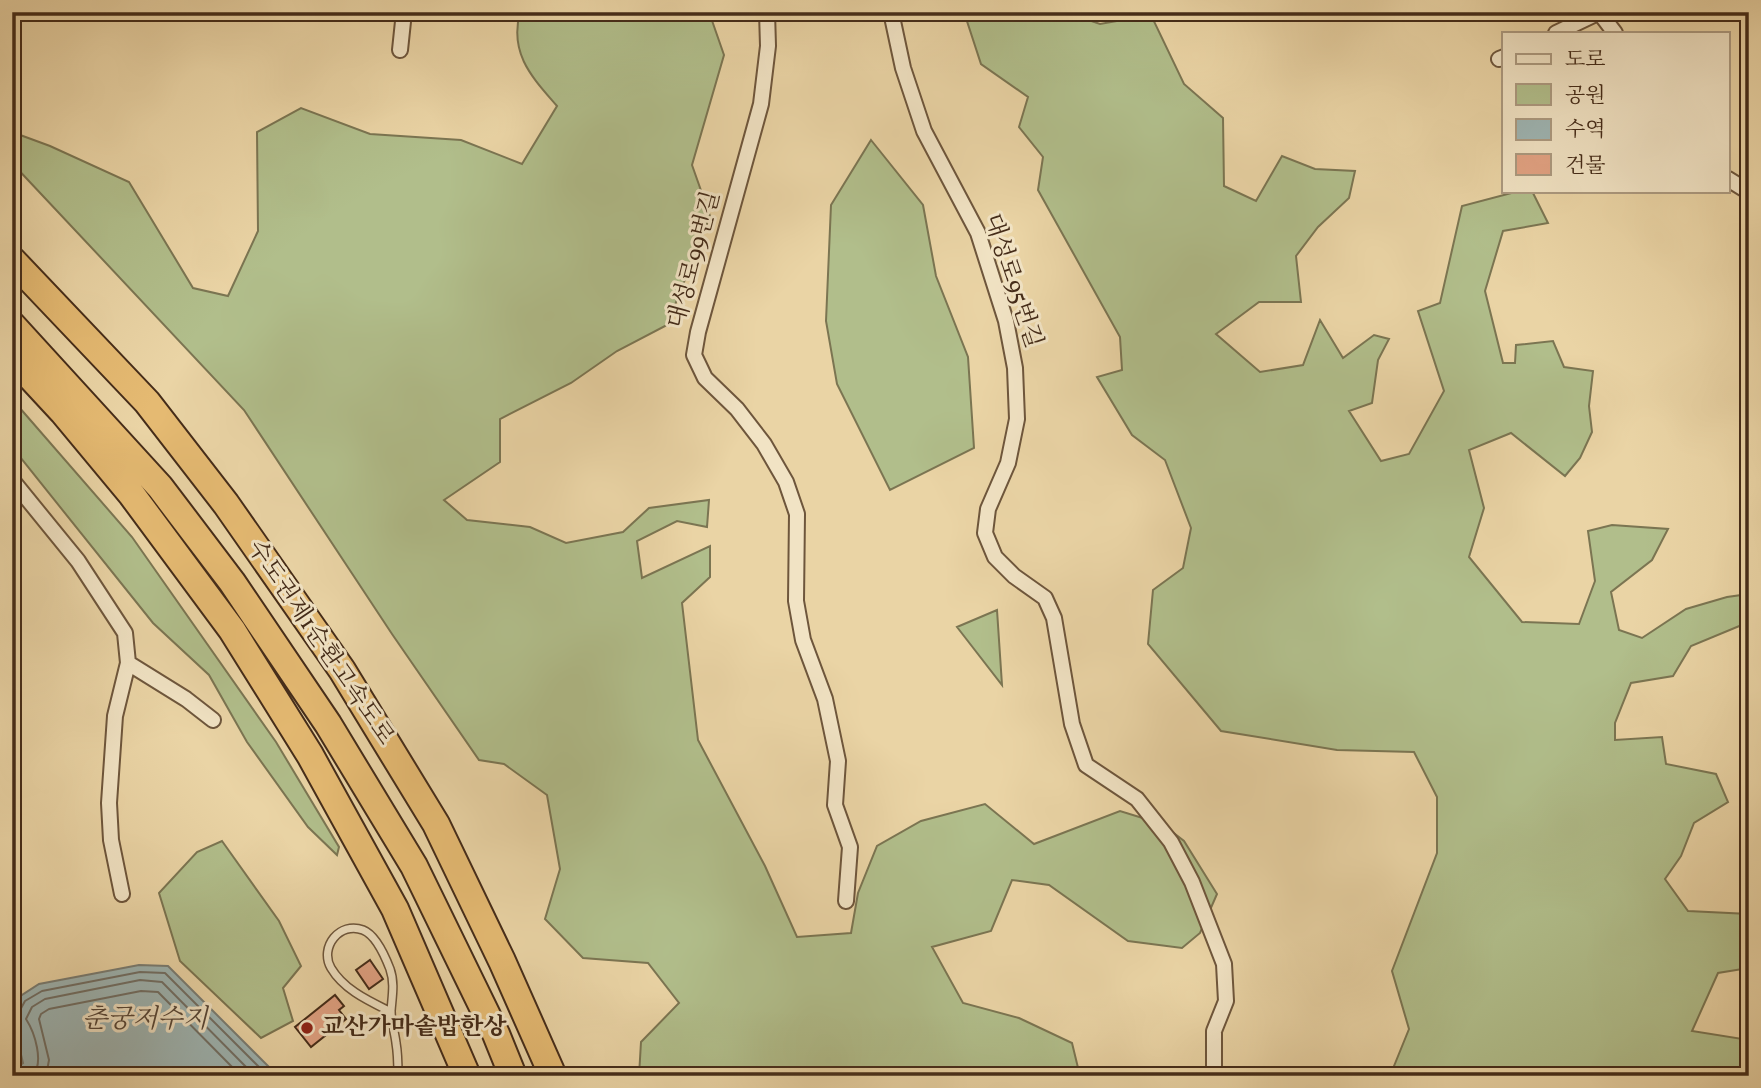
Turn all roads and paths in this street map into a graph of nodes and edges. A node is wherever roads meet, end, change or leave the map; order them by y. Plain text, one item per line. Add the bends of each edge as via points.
1 (404, 12) edge
2 (767, 12) edge
3 (891, 12) edge
4 (1600, 12) edge
5 (1558, 32) edge
6 (1614, 32) edge
7 (400, 50) dead end
8 (1730, 180) edge
9 (1749, 192) edge
10 (12, 260) edge
11 (12, 325) edge
12 (12, 357) edge
13 (12, 480) edge
14 (128, 663) junction
15 (213, 720) dead end
16 (122, 894) dead end
17 (846, 901) dead end
18 (391, 1012) junction
19 (398, 1076) edge
20 (467, 1076) edge
21 (513, 1076) edge
22 (553, 1076) edge
23 (1214, 1076) edge

1 - 7 street
2 - 17 street, 대성로99번길 via 761,104 694,355 705,378 737,408 764,444 786,482 797,514 796,601 838,761 835,805 850,847
3 - 23 street, 대성로95번길 via 903,68 925,131 978,233 1006,321 1015,368 1017,419 1008,463 988,509 985,533 995,557 1045,598 1054,618 1072,724 1086,765 1138,799 1171,842 1192,882 1224,964 1226,1001 1214,1031
4 - 5 street
4 - 6 street
8 - 9 street
10 - 22 highway, 수도권제1순환고속도로 via 147,402 226,504 342,670 436,824
11 - 21 highway, 수도권제1순환고속도로 via 160,487 232,582 328,724 414,866
12 - 20 highway via 132,495 232,630 310,755 395,909
13 - 14 street via 78,561 125,633
14 - 15 street
14 - 16 street via 115,716 109,803
18 - 18 lane via 391,970 374,938 355,928 341,931 330,940 329,965 360,996
18 - 19 lane

